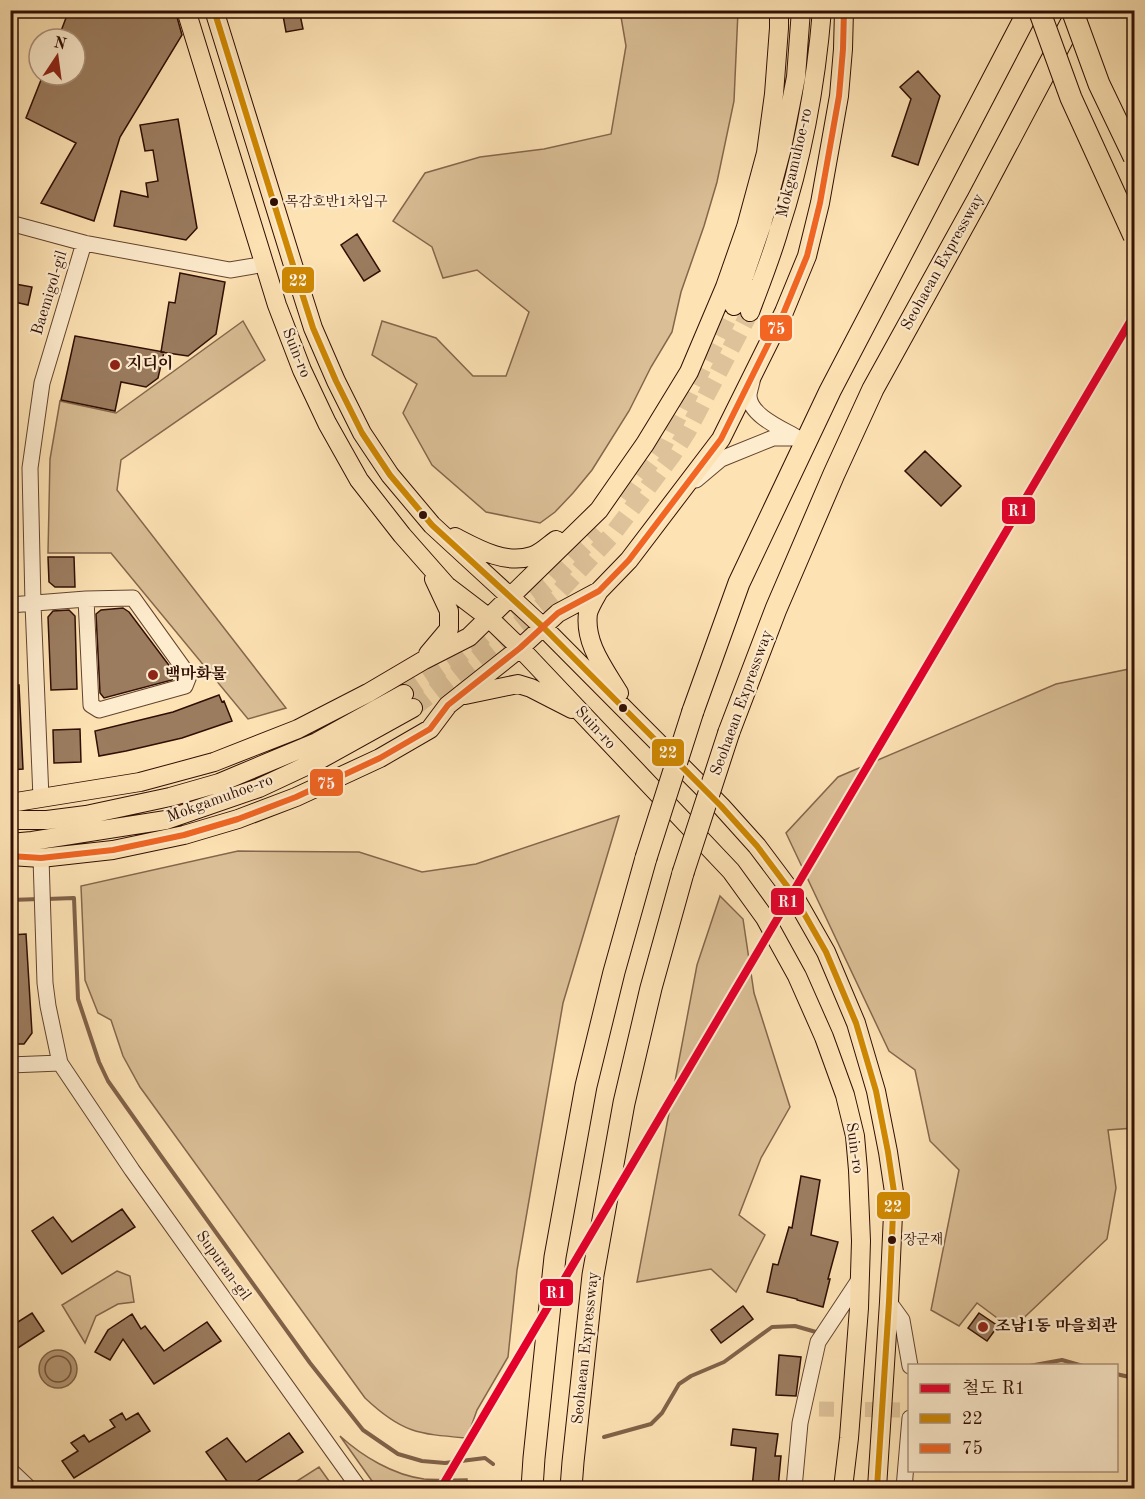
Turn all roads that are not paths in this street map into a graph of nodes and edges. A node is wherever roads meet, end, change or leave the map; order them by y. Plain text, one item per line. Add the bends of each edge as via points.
1 (186, 10) edge
2 (214, 10) edge
3 (779, 10) edge
4 (801, 10) edge
5 (822, 10) edge
6 (844, 10) edge
7 (1017, 10) edge
8 (1029, 10) edge
9 (1039, 10) edge
10 (1072, 10) edge
11 (1078, 10) edge
12 (998, 67) junction
13 (1134, 157) edge
14 (10, 223) edge
15 (1134, 236) edge
16 (84, 243) junction
17 (265, 264) junction
18 (754, 371) junction
19 (682, 491) junction
20 (600, 510) junction
21 (432, 525) junction
22 (425, 561) junction
23 (598, 591) junction
24 (511, 597) junction
25 (86, 599) junction
26 (33, 604) junction
27 (10, 605) edge
28 (489, 618) junction
29 (543, 627) junction
30 (520, 648) junction
31 (424, 660) junction
32 (460, 696) junction
33 (584, 715) junction
34 (637, 722) junction
35 (41, 798) junction
36 (10, 803) edge
37 (10, 820) edge
38 (10, 843) edge
39 (10, 856) edge
40 (41, 858) junction
41 (60, 1064) junction
42 (10, 1065) edge
43 (860, 1280) junction
44 (889, 1302) junction
45 (910, 1364) edge
46 (906, 1413) edge
47 (10, 1470) edge
48 (29, 1488) edge
49 (359, 1488) edge
50 (532, 1488) edge
51 (571, 1488) edge
52 (794, 1488) edge
53 (843, 1488) edge
54 (877, 1488) edge
55 (904, 1488) edge

1 - 17 main road, Suin-ro
2 - 21 main road, Suin-ro via 296,276 336,381 373,450
3 - 20 main road via 766,153 725,287 688,372
4 - 5 main road, Mokgamuhoe-ro via 796,77 782,148 742,309 779,230 801,149
6 - 18 main road via 839,96 807,256
7 - 12 highway
8 - 12 highway
9 - 15 highway, bridge via 1071,98
10 - 13 highway, bridge via 1099,84
11 - 51 highway, Seohaean Expressway, bridge via 873,389 776,609 729,732 683,873 624,1103 593,1275
12 - 50 highway, bridge via 830,391 739,583 693,711 646,858 586,1086 555,1257
14 - 16 street
16 - 17 street via 230,270
16 - 26 street, Baemigol-gil via 42,383 30,468
17 - 22 main road, Suin-ro via 302,370 327,423 359,480
18 - 19 main road via 721,439
18 - 19 street via 749,398 758,414 798,438 773,438 721,459
19 - 23 main road via 629,560
20 - 21 main road via 534,556 513,560 480,550
20 - 24 main road
21 - 24 main road, Suin-ro
22 - 28 main road, Suin-ro via 447,586
22 - 31 main road via 449,611 449,629
23 - 29 main road via 558,613
23 - 34 main road via 588,611 588,632 595,655
24 - 28 main road
24 - 29 main road, Suin-ro
25 - 25 street via 133,598 189,675 185,686 99,710 91,705
25 - 26 street
26 - 27 street
26 - 35 street, Baemigol-gil
28 - 30 main road, Suin-ro
28 - 31 main road via 469,637
29 - 30 main road
29 - 34 main road, Suin-ro
30 - 32 main road
30 - 33 main road, Suin-ro
31 - 35 main road via 298,729 214,762 140,782
32 - 33 main road via 518,684
32 - 40 main road via 430,729 380,758 296,797 183,835 113,850
33 - 43 main road, Suin-ro via 731,871 765,918 796,976 824,1037 855,1136
34 - 44 main road, Suin-ro via 757,846 793,894 826,952 856,1023 876,1090 888,1152 894,1192
35 - 36 main road
37 - 38 main road, Mokgamuhoe-ro via 86,815 219,783 409,701 321,759 259,788 166,820
39 - 40 main road
40 - 41 street, Supuran-gil via 45,983
41 - 42 street
41 - 49 street, Supuran-gil
43 - 52 street via 818,1341 811,1408 800,1422
43 - 53 main road, Suin-ro
44 - 45 street via 902,1320
44 - 54 main road, Suin-ro
46 - 55 street
47 - 48 street

